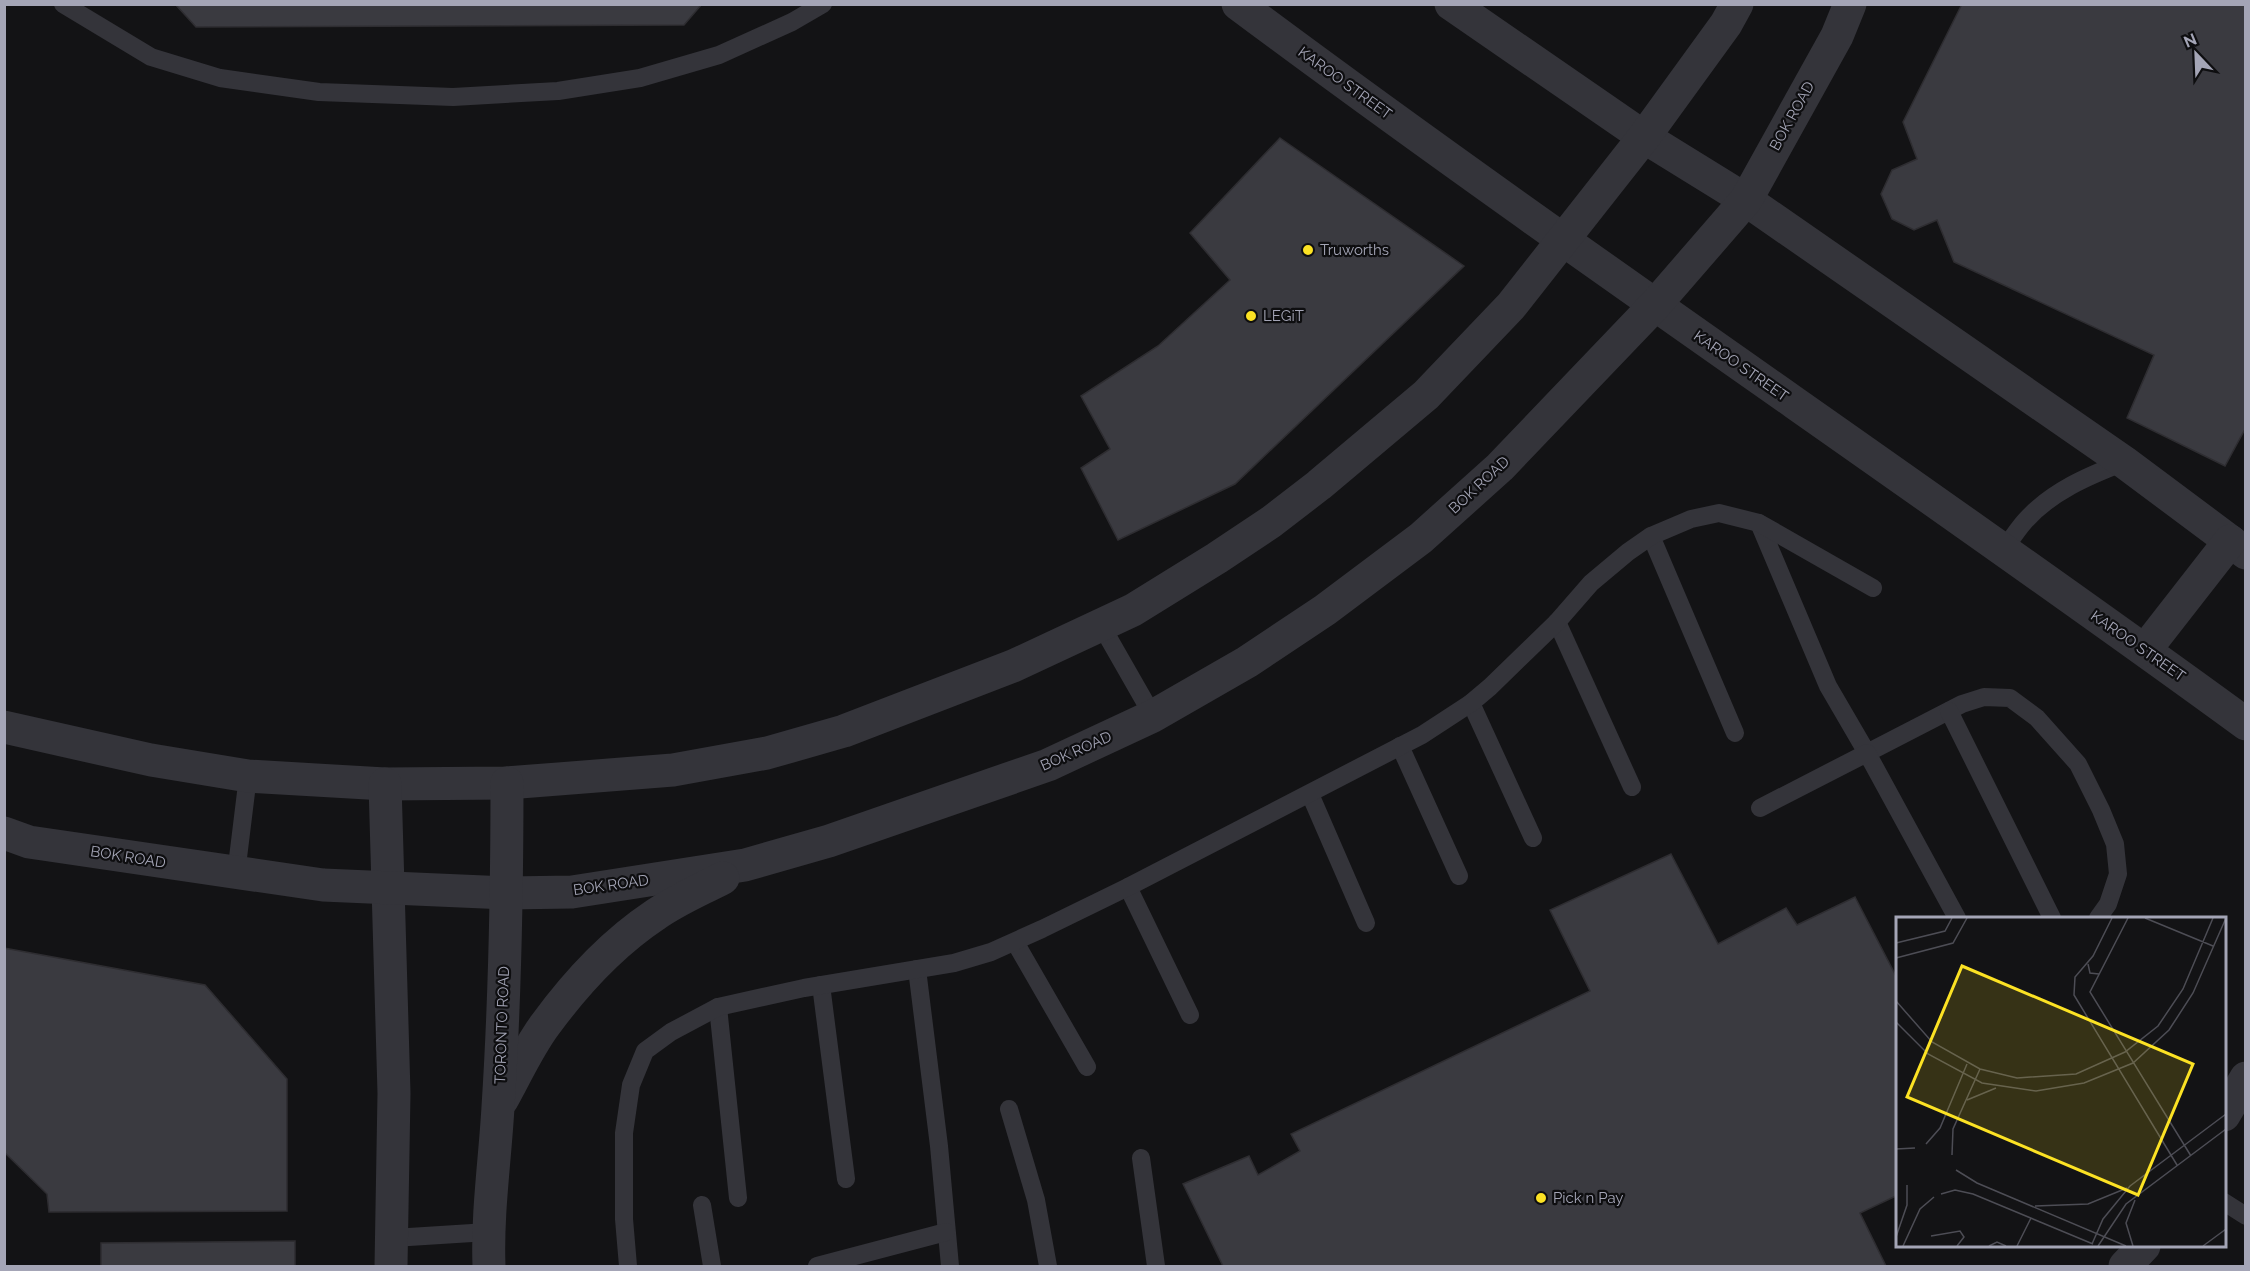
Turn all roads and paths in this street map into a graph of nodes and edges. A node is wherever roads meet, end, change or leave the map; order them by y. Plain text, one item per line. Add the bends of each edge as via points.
1 (63, 4) edge
2 (823, 4) edge
3 (1238, 4) edge
4 (1451, 4) edge
5 (1737, 4) edge
6 (1850, 4) edge
7 (1644, 137) junction
8 (1746, 200) junction
9 (1563, 241) junction
10 (1655, 305) junction
11 (2124, 462) junction
12 (1759, 523) junction
13 (1651, 536) junction
14 (2238, 547) edge
15 (2003, 551) junction
16 (1873, 588) dead end
17 (1557, 622) junction
18 (1101, 625) junction
19 (2145, 650) junction
20 (1471, 703) junction
21 (1948, 711) junction
22 (1153, 716) junction
23 (2246, 724) edge
24 (4, 727) edge
25 (1735, 733) dead end
26 (1400, 746) junction
27 (1867, 753) junction
28 (248, 776) junction
29 (507, 783) junction
30 (385, 784) junction
31 (1632, 787) dead end
32 (1310, 794) junction
33 (1760, 808) dead end
34 (1533, 838) dead end
35 (13, 839) edge
36 (745, 865) junction
37 (236, 874) junction
38 (1460, 876) dead end
39 (1128, 887) junction
40 (388, 889) junction
41 (507, 893) junction
42 (1956, 917) edge
43 (2051, 917) edge
44 (2099, 917) edge
45 (1366, 923) dead end
46 (1014, 942) junction
47 (918, 969) junction
48 (821, 985) junction
49 (718, 1007) junction
50 (1190, 1015) dead end
51 (1087, 1067) dead end
52 (2246, 1078) edge
53 (498, 1108) junction
54 (1009, 1109) dead end
55 (2226, 1112) edge
56 (1141, 1158) dead end
57 (846, 1179) dead end
58 (738, 1198) dead end
59 (2226, 1203) edge
60 (702, 1205) dead end
61 (2246, 1216) edge
62 (488, 1232) junction
63 (946, 1232) junction
64 (2142, 1247) edge
65 (2153, 1247) edge
66 (392, 1252) edge
67 (489, 1266) edge
68 (628, 1266) edge
69 (712, 1266) edge
70 (817, 1266) edge
71 (950, 1266) edge
72 (1048, 1266) edge
73 (1156, 1266) edge
74 (2126, 1266) edge
75 (2147, 1266) edge

1 - 2 lane via 151,57 220,78 319,92 453,97 558,91 640,78 719,55
3 - 9 street, KAROO STREET
4 - 7 street
5 - 7 street
6 - 8 street, BOK ROAD via 1832,45
7 - 8 street
7 - 9 street
8 - 10 street, BOK ROAD
8 - 11 street
9 - 10 street, KAROO STREET
9 - 18 street via 1511,306 1425,395 1375,439 1262,528
10 - 15 street, KAROO STREET
10 - 22 street, BOK ROAD via 1500,467 1420,538 1325,610 1247,662
11 - 14 street
11 - 15 lane via 2084,478 2054,496 2026,520
12 - 13 lane via 1719,513 1691,519
12 - 16 lane
12 - 27 lane via 1828,686
13 - 17 lane via 1591,583
13 - 25 lane
14 - 19 street
15 - 19 street, KAROO STREET
17 - 20 lane
17 - 31 lane
18 - 22 lane
18 - 29 street via 1013,666 918,703 844,731 767,753 673,771
19 - 23 street, KAROO STREET
20 - 26 lane
20 - 34 lane
21 - 27 lane
21 - 43 lane
21 - 44 lane via 1984,697 2010,698 2037,718 2078,764 2115,844 2118,874 2108,904
22 - 36 street, BOK ROAD via 1038,769 839,838
24 - 28 street via 151,760
26 - 32 lane
26 - 38 lane
27 - 33 lane
27 - 42 lane
28 - 30 street
28 - 37 lane
29 - 30 street
29 - 41 street, TORONTO ROAD
30 - 40 street
32 - 39 lane
32 - 45 lane
35 - 37 street, BOK ROAD
36 - 41 street, BOK ROAD via 572,892
36 - 53 street via 654,915 595,966 544,1026
37 - 40 street, BOK ROAD
39 - 46 lane
39 - 50 lane
40 - 41 street, BOK ROAD
40 - 66 street via 394,1093
41 - 53 street, TORONTO ROAD
46 - 47 lane via 954,963
46 - 51 lane
47 - 48 lane
47 - 63 lane
48 - 49 lane
48 - 57 lane
49 - 58 lane
49 - 68 lane via 645,1051 631,1085 624,1133
52 - 55 street
53 - 62 street, TORONTO ROAD
54 - 72 lane via 1036,1200
56 - 73 lane
59 - 61 lane
60 - 69 lane
62 - 66 lane
62 - 67 street, TORONTO ROAD
63 - 70 lane
63 - 71 lane
64 - 74 street
65 - 75 street

